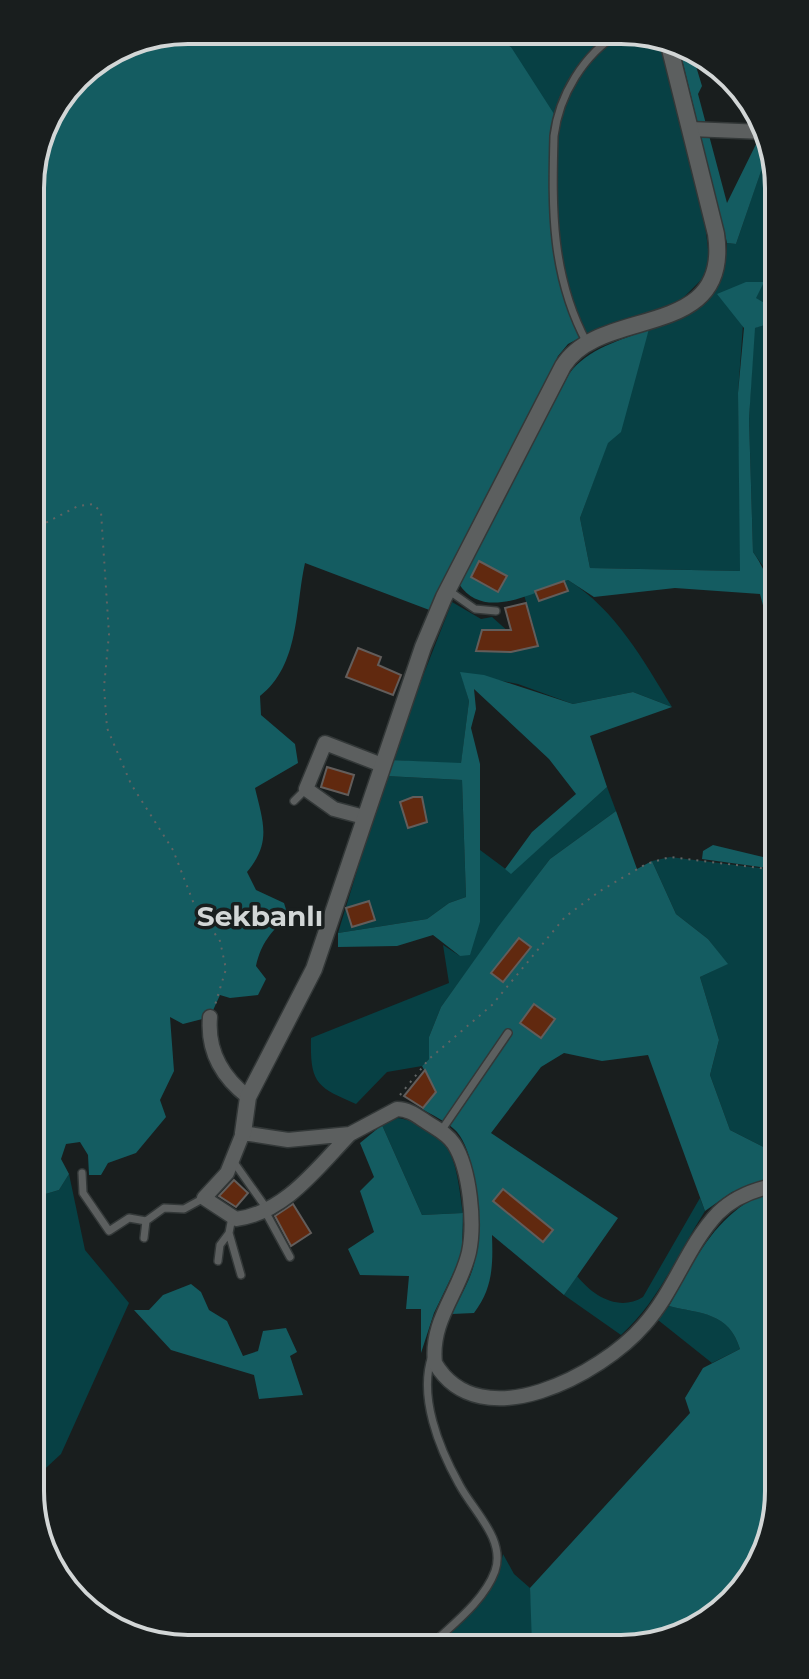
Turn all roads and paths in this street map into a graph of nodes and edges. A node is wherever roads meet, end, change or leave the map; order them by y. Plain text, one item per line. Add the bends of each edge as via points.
1 (604, 44) edge
2 (671, 54) edge
3 (690, 129) junction
4 (753, 132) edge
5 (588, 345) junction
6 (44, 524) edge
7 (448, 590) junction
8 (496, 611) dead end
9 (382, 765) junction
10 (306, 789) junction
11 (294, 801) dead end
12 (364, 817) junction
13 (765, 869) edge
14 (210, 1017) joint
15 (508, 1033) dead end
16 (248, 1097) junction
17 (391, 1110) junction
18 (441, 1131) junction
19 (243, 1133) junction
20 (350, 1134) junction
21 (233, 1161) junction
22 (82, 1173) dead end
23 (765, 1189) edge
24 (204, 1198) junction
25 (266, 1210) junction
26 (232, 1217) junction
27 (146, 1221) junction
28 (229, 1233) junction
29 (144, 1238) dead end
30 (290, 1257) dead end
31 (218, 1261) dead end
32 (241, 1275) dead end
33 (434, 1350) junction
34 (441, 1635) edge

1 - 5 lane via 578,73 556,117 554,136 557,262
2 - 3 street
3 - 4 street
3 - 5 street via 716,234 714,278 687,305
5 - 7 street via 563,366
6 - 14 path via 78,506 93,504 101,512 109,634 107,728 131,784 173,850 194,904 220,941 226,969
7 - 8 lane via 475,609
7 - 9 street
9 - 10 street via 325,743
9 - 12 street
10 - 11 lane
10 - 12 street via 334,809
12 - 16 street via 314,969
13 - 17 path via 670,857 652,861 600,891 565,917 492,1005 429,1059
14 - 16 street via 210,1041 220,1068
15 - 18 lane
16 - 19 street
17 - 18 street via 404,1109
17 - 20 street
18 - 33 street via 456,1147 464,1170 470,1245 436,1329
19 - 20 street via 288,1140
19 - 21 street
20 - 25 street via 303,1182
21 - 24 street
21 - 25 lane
22 - 27 lane via 83,1193 109,1231 129,1218
23 - 33 street via 735,1199 720,1211 644,1326 603,1358 551,1387 510,1398 473,1395 441,1373
24 - 26 street
24 - 27 lane via 184,1209 164,1208
25 - 26 street
25 - 30 lane
26 - 28 lane
27 - 29 lane
28 - 31 lane
28 - 32 lane
33 - 34 lane via 426,1379 433,1419 454,1476 495,1541 497,1561 483,1592

